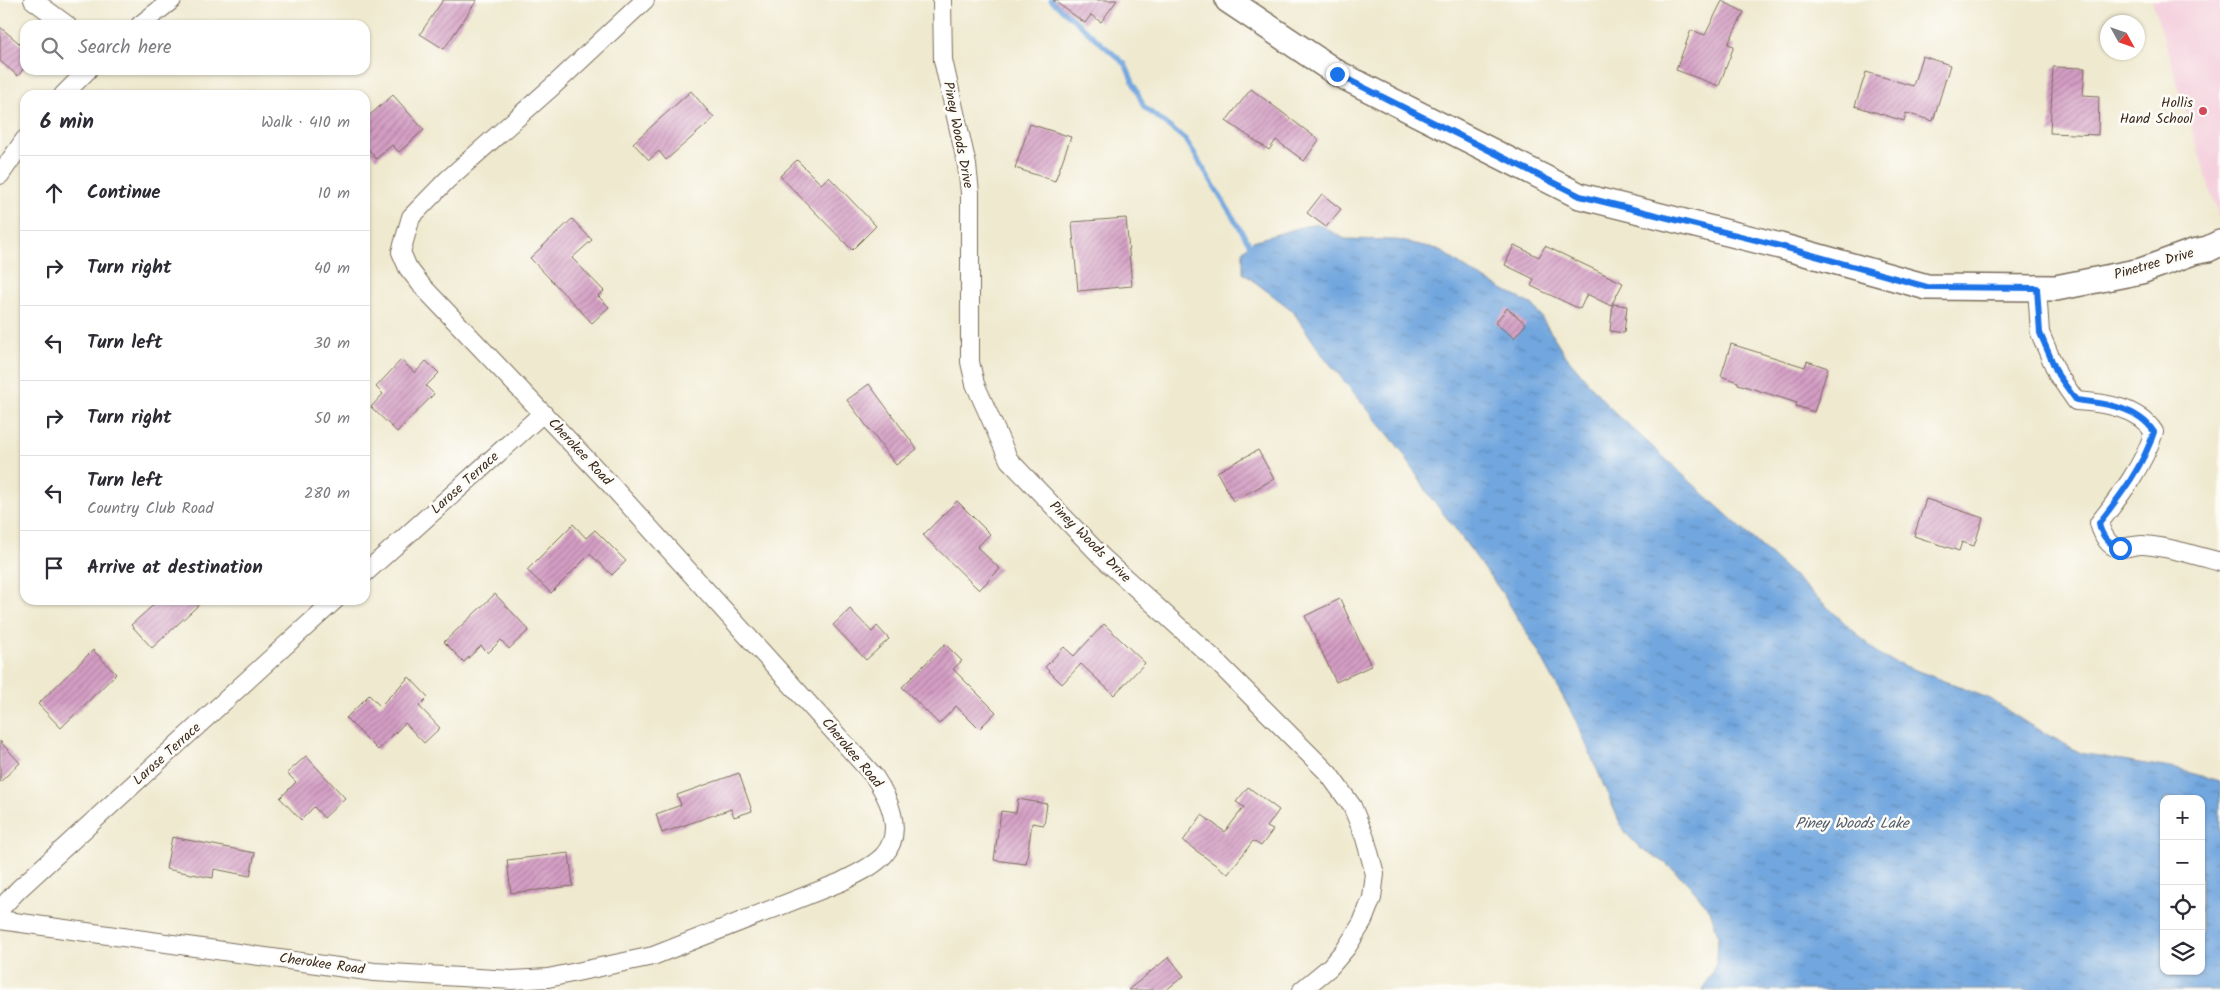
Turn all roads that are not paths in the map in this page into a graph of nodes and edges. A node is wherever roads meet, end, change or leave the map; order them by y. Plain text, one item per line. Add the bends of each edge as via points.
1 (33, 0) edge
2 (172, 0) edge
3 (645, 0) edge
4 (942, 0) edge
5 (1228, 0) edge
6 (60, 20) edge
7 (146, 20) edge
8 (83, 75) edge
9 (68, 90) edge
10 (20, 146) edge
11 (0, 175) edge
12 (2214, 246) edge
13 (2037, 288) junction
14 (543, 413) junction
15 (2220, 562) edge
16 (370, 569) edge
17 (330, 605) edge
18 (0, 909) edge
19 (0, 920) edge
20 (1302, 990) edge

1 - 6 street
2 - 7 street
3 - 14 street, Cherokee Road via 447,180 411,217 401,252 408,268 423,287
4 - 20 street, Piney Woods Drive via 943,60 967,165 970,193 970,362 975,384 1009,460 1102,557 1213,658 1328,773 1352,806 1365,838 1375,874 1372,898 1347,947
5 - 13 street, Pinetree Drive via 1337,74 1580,196 1927,287
8 - 9 street
10 - 11 street
12 - 13 street, Pinetree Drive via 2141,271 2056,288
13 - 15 street via 2040,333 2058,375 2076,400 2131,411 2148,422 2154,432 2148,451 2134,475 2099,523 2100,531 2112,546 2151,546
14 - 16 street, Larose Terrace
14 - 19 street, Cherokee Road via 874,776 885,793 894,821 894,831 885,854 841,882 653,956 548,978 512,980 374,972
17 - 18 street, Larose Terrace

